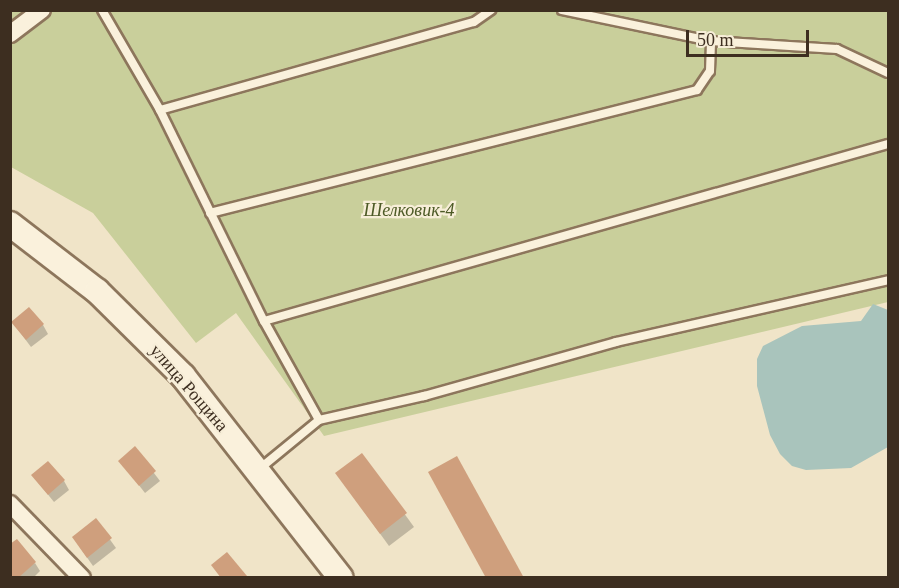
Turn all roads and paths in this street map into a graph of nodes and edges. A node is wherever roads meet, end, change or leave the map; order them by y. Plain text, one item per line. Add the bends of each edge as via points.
1 (42, 10) edge
2 (102, 10) edge
3 (491, 10) edge
4 (562, 10) edge
5 (10, 34) edge
6 (711, 40) junction
7 (888, 73) edge
8 (160, 110) junction
9 (888, 144) edge
10 (210, 213) junction
11 (10, 224) edge
12 (888, 279) edge
13 (264, 321) junction
14 (319, 420) junction
15 (258, 471) junction
16 (10, 504) edge
17 (82, 578) edge
18 (341, 578) edge

1 - 5 street
2 - 8 lane
3 - 8 lane via 474,22
4 - 6 lane
6 - 7 lane via 837,49
6 - 10 lane via 710,72 697,90
8 - 10 lane
9 - 13 lane
10 - 13 lane
11 - 15 street, улица Рощина via 97,291 183,376
12 - 14 lane via 616,342 424,396
13 - 14 lane
14 - 15 lane
15 - 18 street, улица Рощина
16 - 17 street

